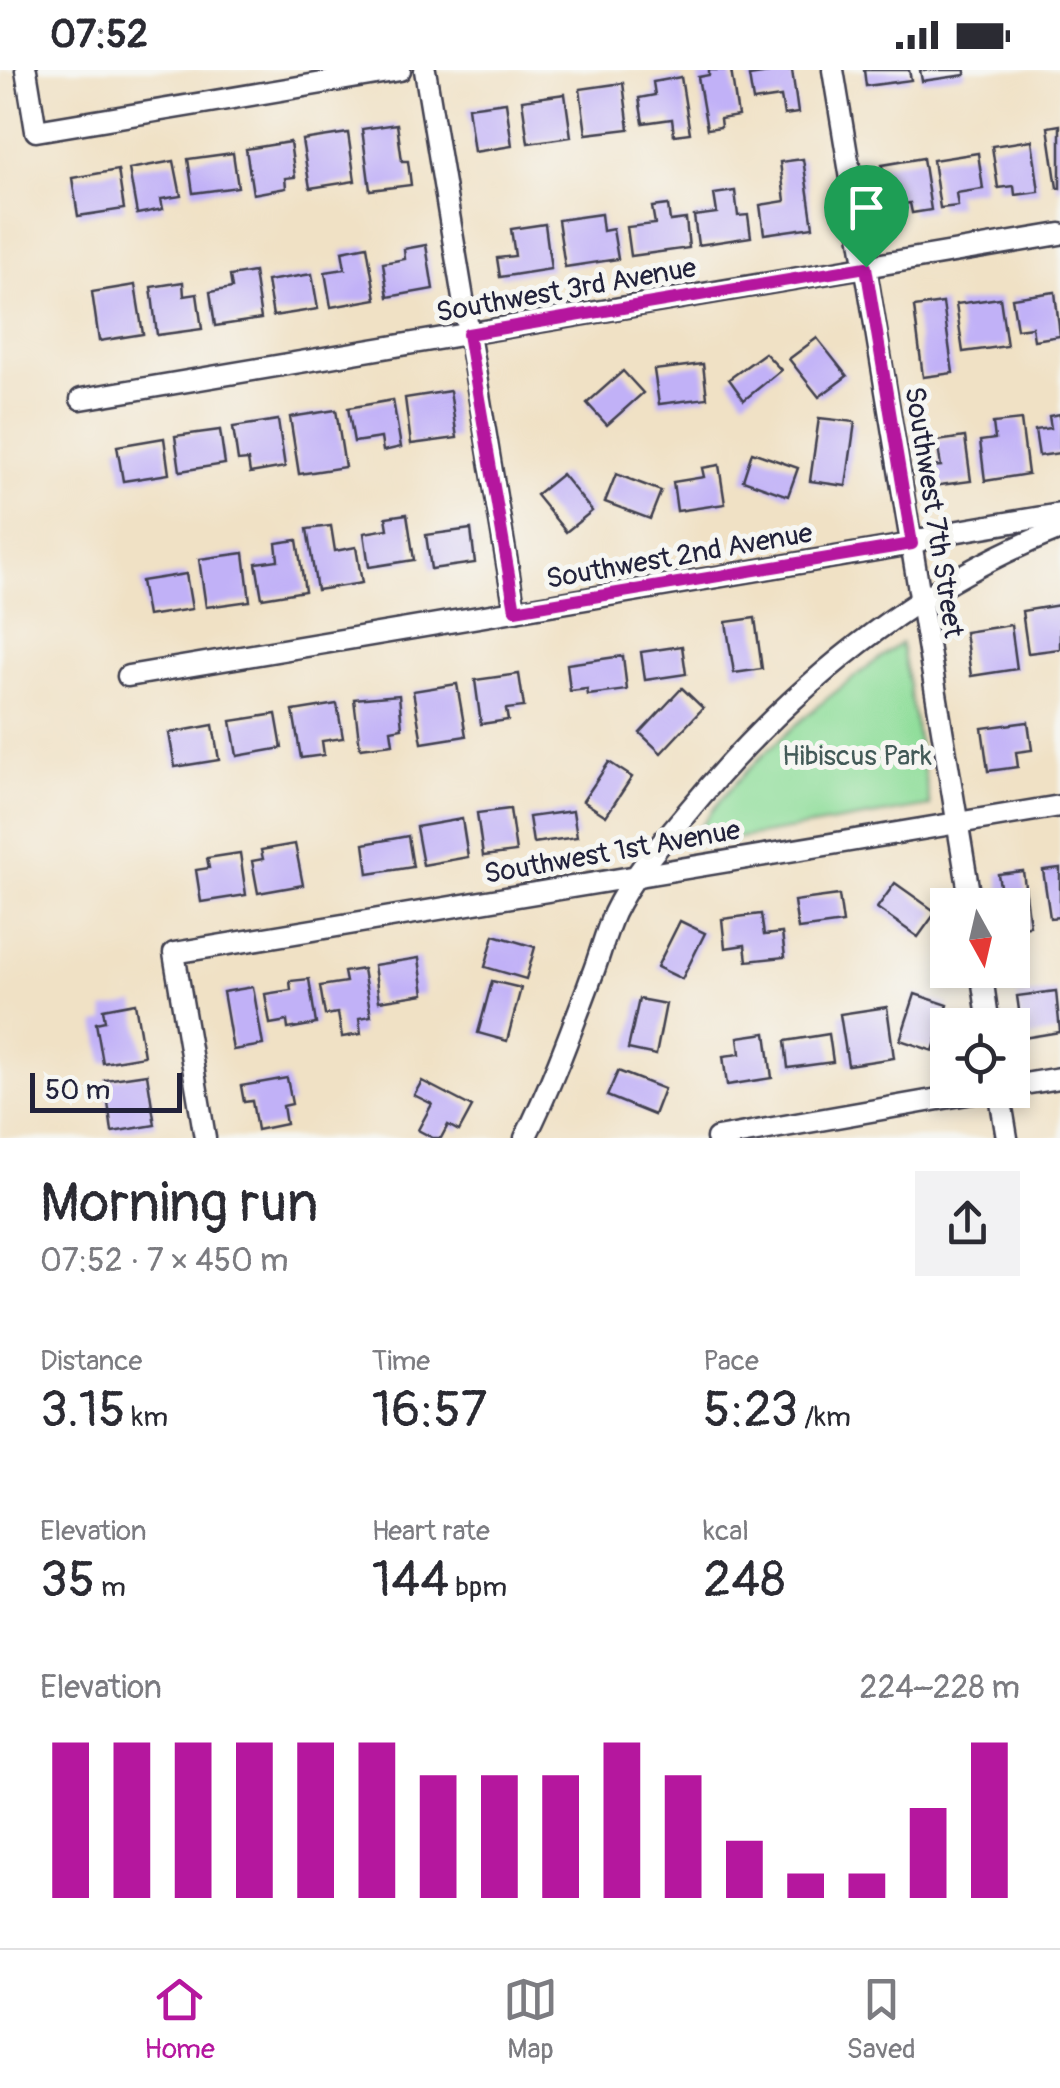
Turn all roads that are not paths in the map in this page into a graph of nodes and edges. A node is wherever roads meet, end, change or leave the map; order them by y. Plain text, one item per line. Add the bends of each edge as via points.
1 (26, 70) edge
2 (400, 70) edge
3 (426, 70) edge
4 (833, 70) edge
5 (1060, 234) edge
6 (866, 267) junction
7 (468, 334) junction
8 (82, 399) dead end
9 (1060, 514) edge
10 (1060, 529) edge
11 (912, 544) junction
12 (922, 601) junction
13 (515, 610) junction
14 (128, 676) dead end
15 (1060, 806) edge
16 (958, 821) junction
17 (636, 875) junction
18 (968, 888) edge
19 (1060, 1078) edge
20 (1030, 1083) edge
21 (930, 1101) edge
22 (1002, 1108) edge
23 (205, 1138) edge
24 (525, 1138) edge
25 (717, 1138) edge
26 (1007, 1138) edge

1 - 2 street via 36,131
3 - 7 street
4 - 6 street, Southwest 7th Street
5 - 6 street, Southwest 3rd Avenue
6 - 7 street, Southwest 3rd Avenue
6 - 11 street, Southwest 7th Street
7 - 8 street, Southwest 3rd Avenue
7 - 13 street
9 - 11 street, Southwest 2nd Avenue
10 - 12 street
11 - 12 street, Southwest 7th Street
11 - 13 street, Southwest 2nd Avenue
12 - 16 street, Southwest 7th Street
12 - 17 street via 773,716
13 - 14 street, Southwest 2nd Avenue
15 - 16 street, Southwest 1st Avenue
16 - 17 street, Southwest 1st Avenue
16 - 18 street, Southwest 7th Street
17 - 23 street, Southwest 1st Avenue via 174,952
17 - 24 street via 614,914
19 - 20 street
21 - 25 street
22 - 26 street

